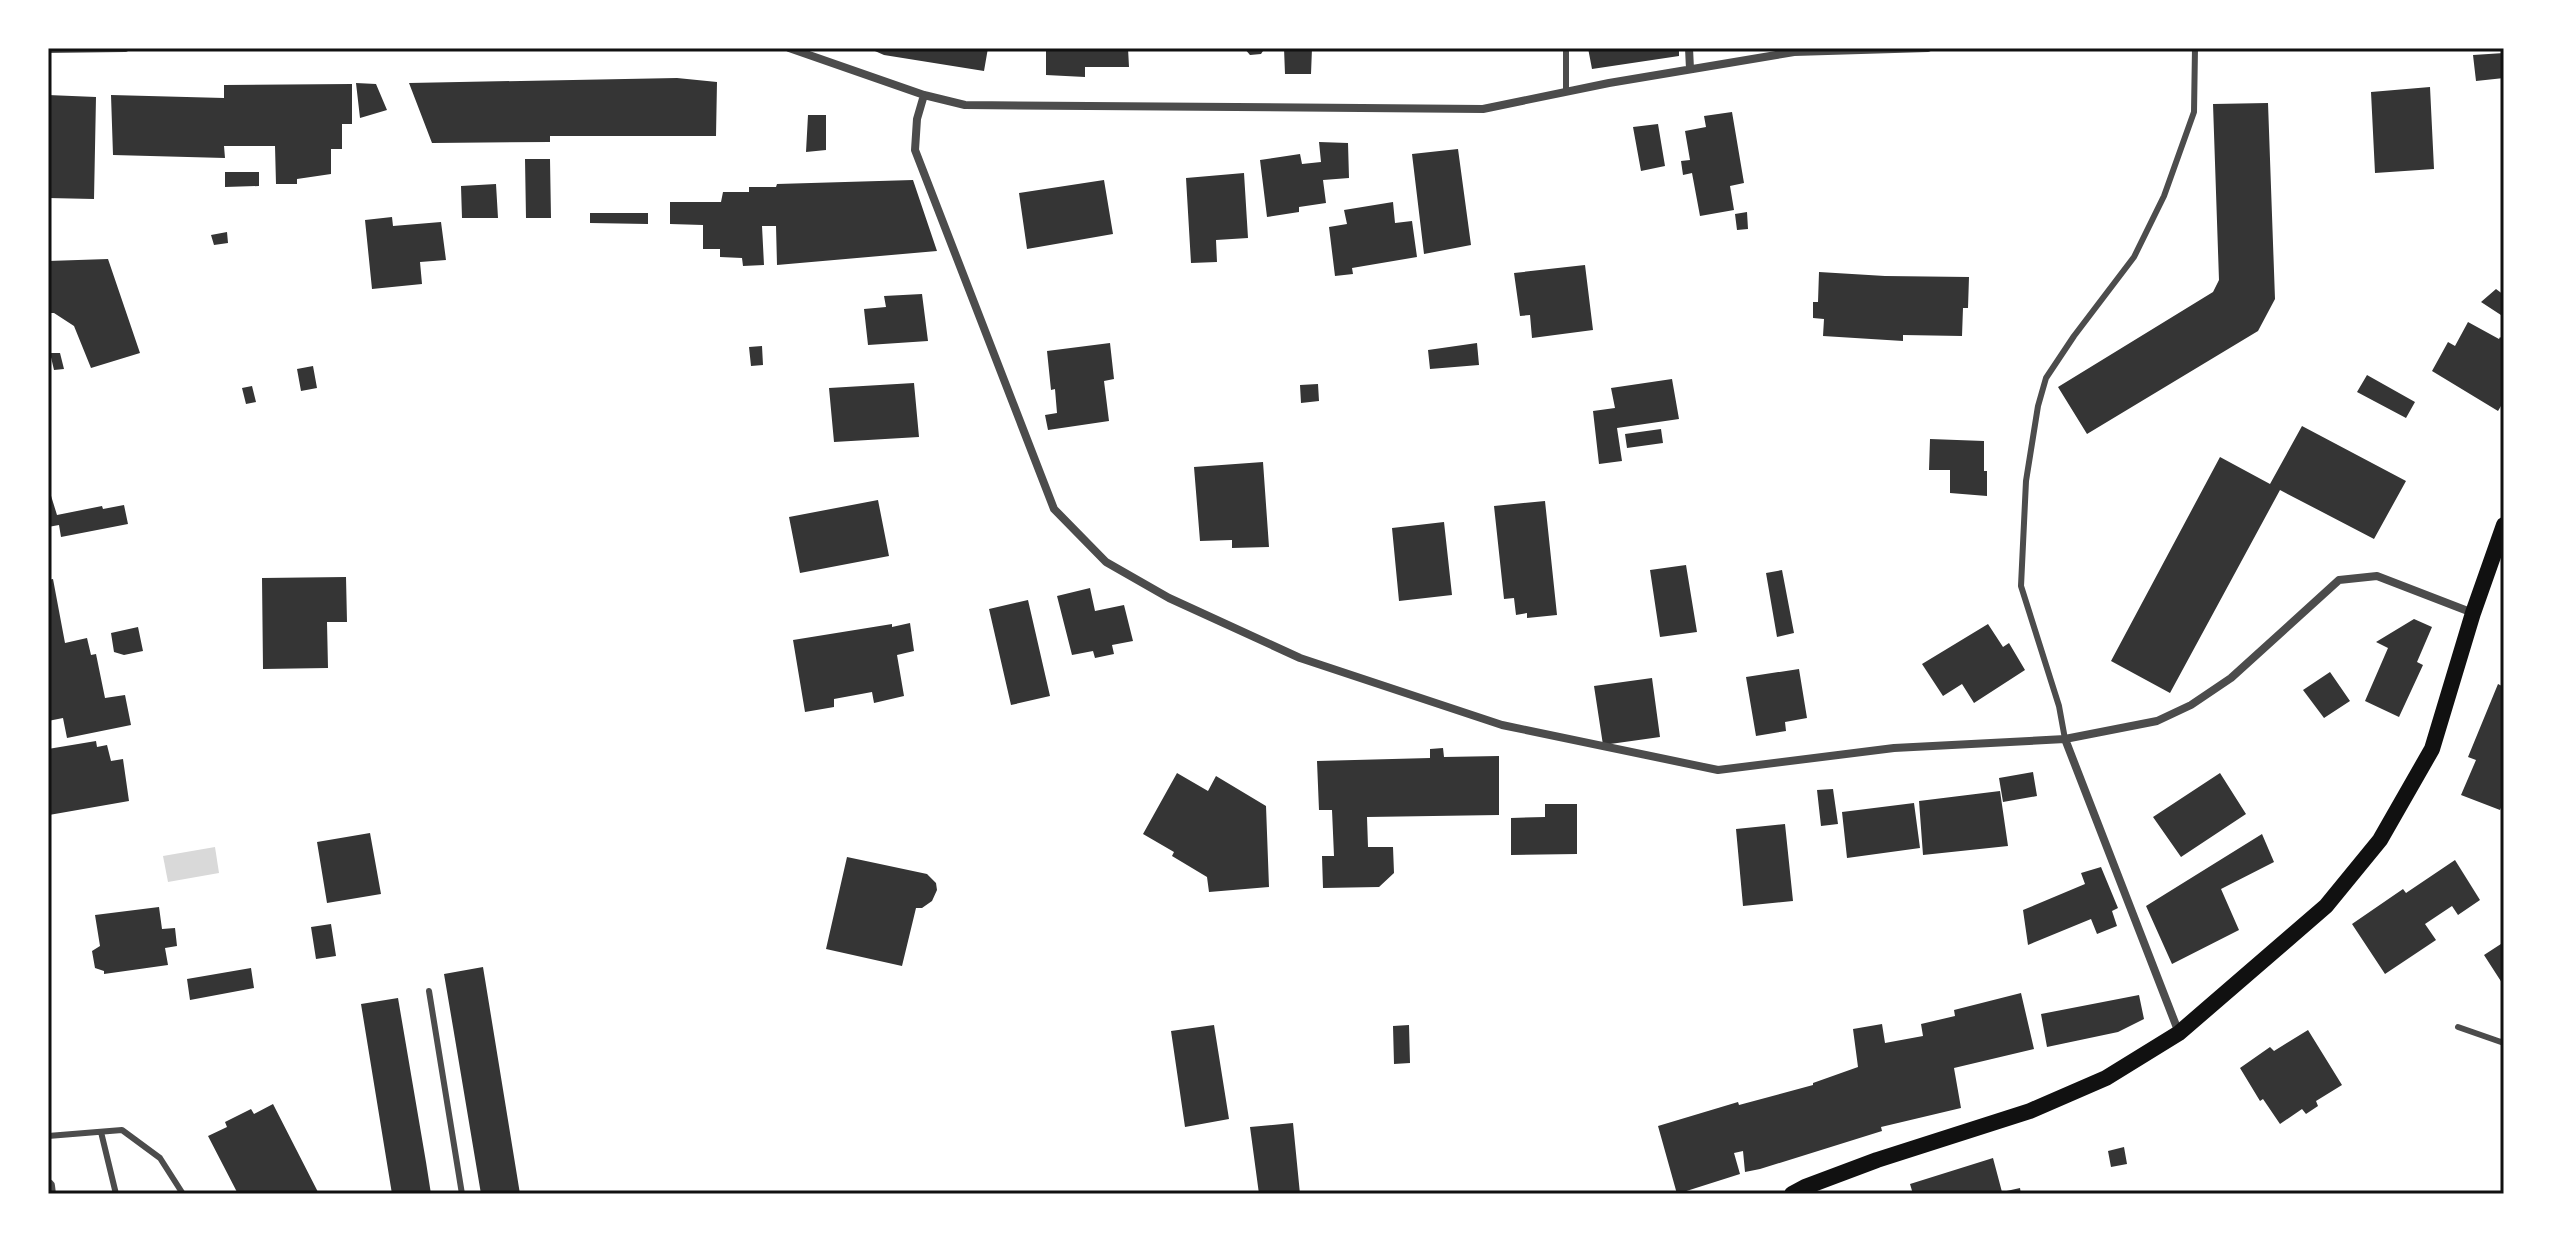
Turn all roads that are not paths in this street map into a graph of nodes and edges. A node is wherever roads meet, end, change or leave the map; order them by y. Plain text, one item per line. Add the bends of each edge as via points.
1 (125, 48) edge
2 (789, 48) edge
3 (1566, 48) edge
4 (1689, 48) edge
5 (1928, 48) edge
6 (2195, 48) edge
7 (48, 49) edge
8 (1690, 69) junction
9 (1566, 92) junction
10 (924, 95) junction
11 (2504, 525) edge
12 (2473, 613) junction
13 (2065, 739) junction
14 (429, 991) dead end
15 (2458, 1027) dead end
16 (2179, 1033) junction
17 (2504, 1040) edge
18 (101, 1132) junction
19 (48, 1136) edge
20 (48, 1186) edge
21 (49, 1194) edge
22 (116, 1194) edge
23 (183, 1194) edge
24 (462, 1194) edge
25 (1792, 1194) edge

1 - 7 street
2 - 10 street
3 - 9 lane
4 - 8 street
5 - 8 street via 1794,52
6 - 13 lane via 2194,112 2164,196 2134,257 2046,378 2038,406 2026,481 2021,586
8 - 9 street
9 - 10 street via 1483,109 965,105
10 - 13 street via 915,150 1054,509 1106,562 1169,598 1300,658 1502,725 1718,770 1894,748
11 - 12 main road
12 - 13 street via 2377,576 2339,580 2231,678 2191,705 2157,721
12 - 16 main road via 2432,749 2380,840 2326,906
13 - 16 street
14 - 24 lane
15 - 17 lane
16 - 25 main road via 2106,1078 2030,1111 1877,1160
18 - 19 lane
18 - 22 lane
18 - 23 lane via 122,1130 160,1158
20 - 21 street

